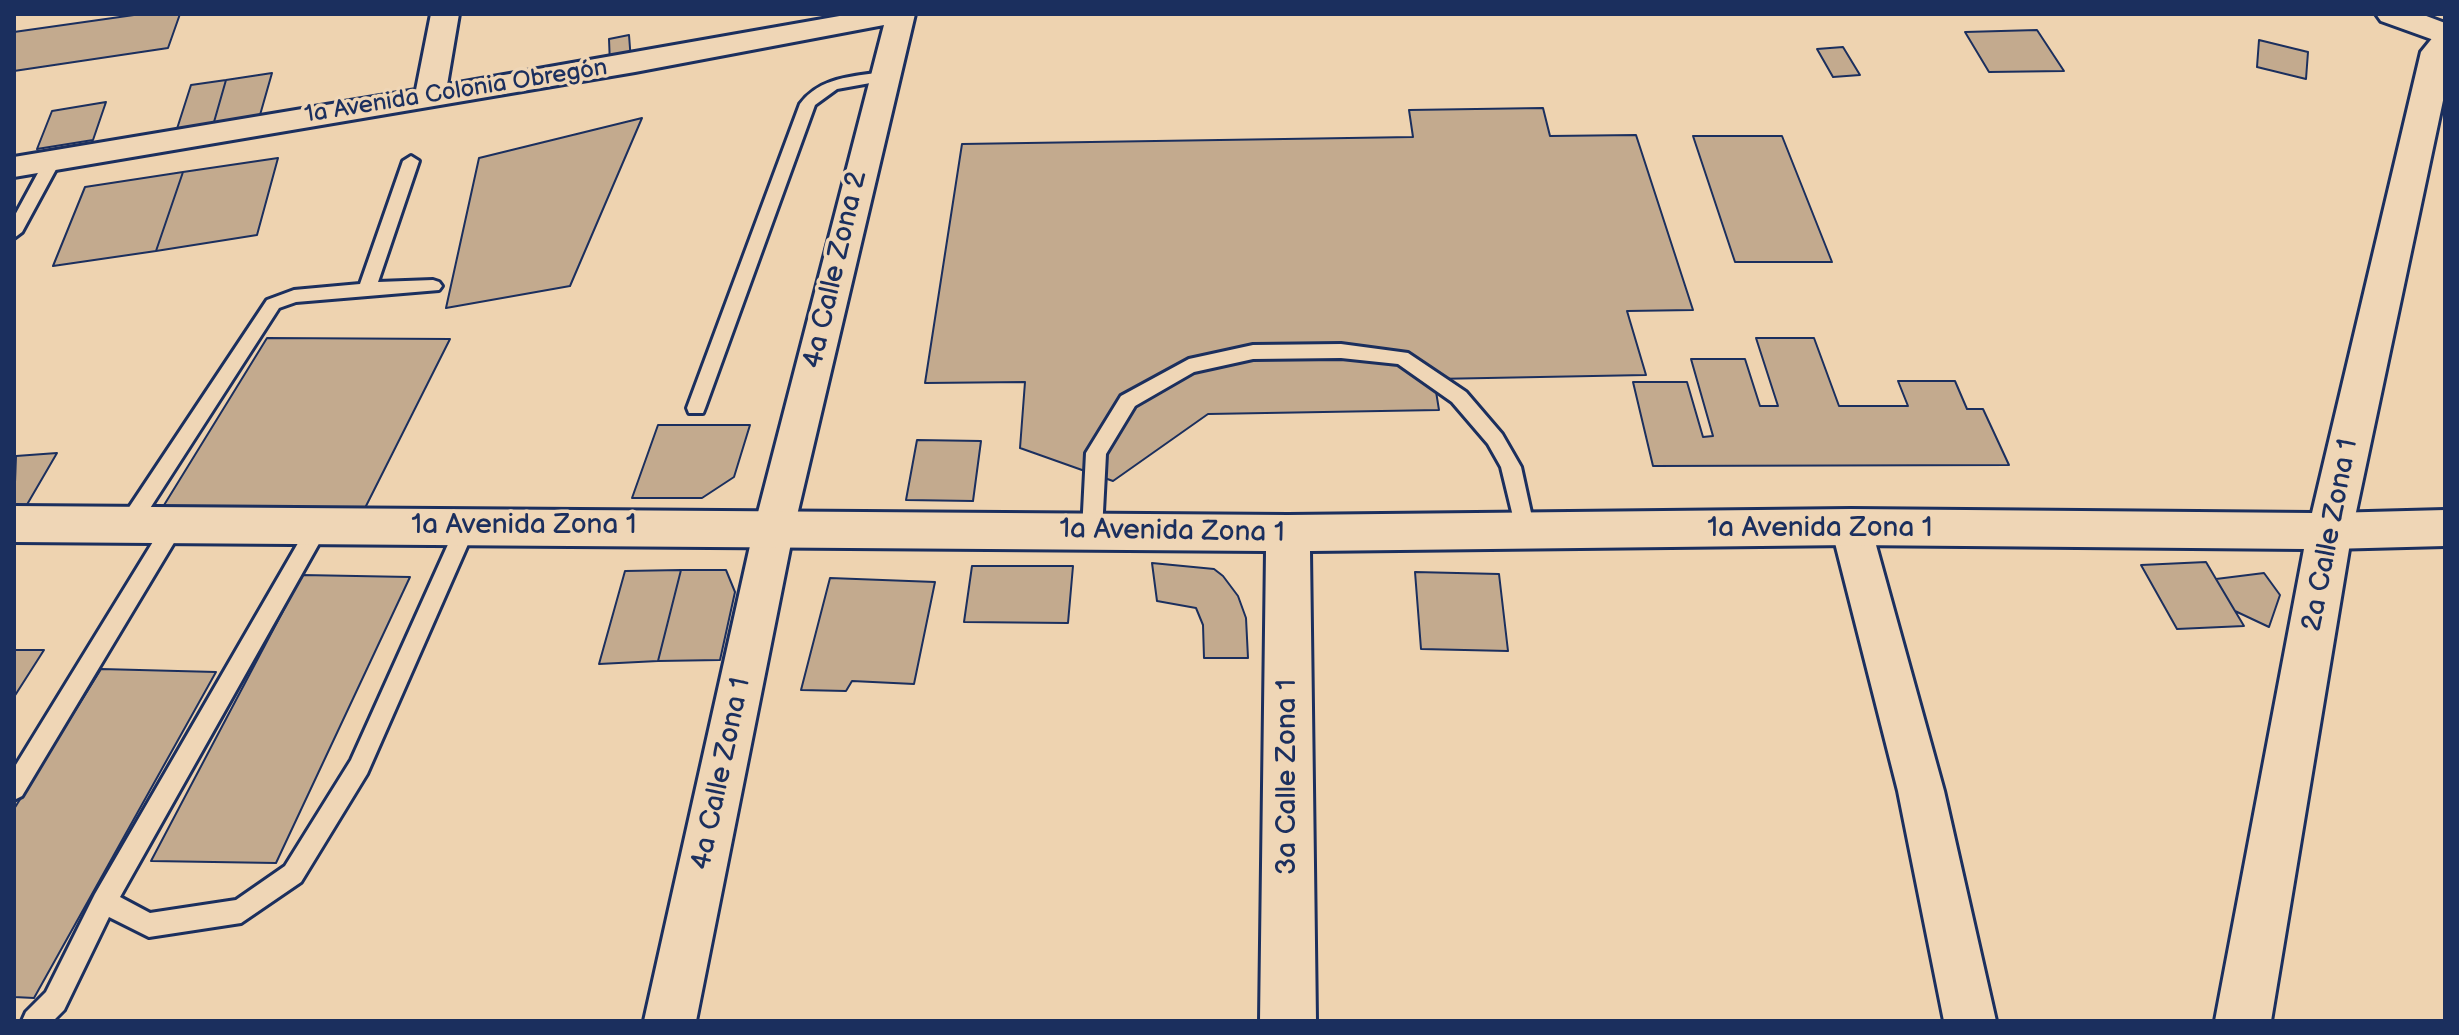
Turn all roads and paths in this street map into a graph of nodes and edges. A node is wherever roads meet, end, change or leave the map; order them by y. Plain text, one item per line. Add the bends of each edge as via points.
1 (445, 14) edge
2 (899, 14) edge
3 (2392, 14) edge
4 (2442, 43) edge
5 (882, 77) junction
6 (430, 95) junction
7 (53, 160) junction
8 (411, 161) dead end
9 (14, 167) edge
10 (14, 232) edge
11 (433, 286) dead end
12 (367, 289) junction
13 (696, 408) dead end
14 (14, 524) edge
15 (129, 524) junction
16 (174, 525) junction
17 (319, 525) junction
18 (466, 526) junction
19 (1851, 527) junction
20 (774, 528) junction
21 (2445, 528) edge
22 (1092, 531) junction
23 (1525, 531) junction
24 (2330, 531) junction
25 (1288, 533) junction
26 (14, 789) edge
27 (104, 902) junction
28 (35, 1021) edge
29 (670, 1021) edge
30 (1288, 1021) edge
31 (1970, 1021) edge
32 (2243, 1021) edge

1 - 6 street
2 - 5 street, 4a Calle Zona 2
2 - 6 street, 1a Avenida Colonia Obregón
3 - 4 main road
4 - 24 main road, 2a Calle Zona 1
5 - 13 lane via 834,85 816,92 808,104
5 - 20 street, 4a Calle Zona 2
6 - 7 street, 1a Avenida Colonia Obregón
7 - 9 street, 1a Avenida Colonia Obregón
7 - 10 lane
8 - 12 lane
11 - 12 lane
12 - 15 lane via 294,296 273,304
14 - 15 main road, 1a Avenida Zona 1
15 - 16 main road, 1a Avenida Zona 1
16 - 17 main road, 1a Avenida Zona 1
16 - 26 lane
17 - 18 main road, 1a Avenida Zona 1
17 - 27 lane
18 - 20 main road, 1a Avenida Zona 1
18 - 27 lane via 359,767 293,874 241,911 164,923 149,925
19 - 23 main road, 1a Avenida Zona 1
19 - 24 main road, 1a Avenida Zona 1
19 - 31 street via 1921,791
20 - 22 main road, 1a Avenida Zona 1
20 - 29 street, 4a Calle Zona 1
21 - 24 main road, 1a Avenida Zona 1
22 - 23 lane via 1096,453 1128,401 1189,366 1253,352 1341,351 1402,358 1459,397 1511,467
22 - 25 main road, 1a Avenida Zona 1
23 - 25 main road, 1a Avenida Zona 1
24 - 32 main road, 2a Calle Zona 1
25 - 30 main road, 3a Calle Zona 1
27 - 28 lane via 55,1001

